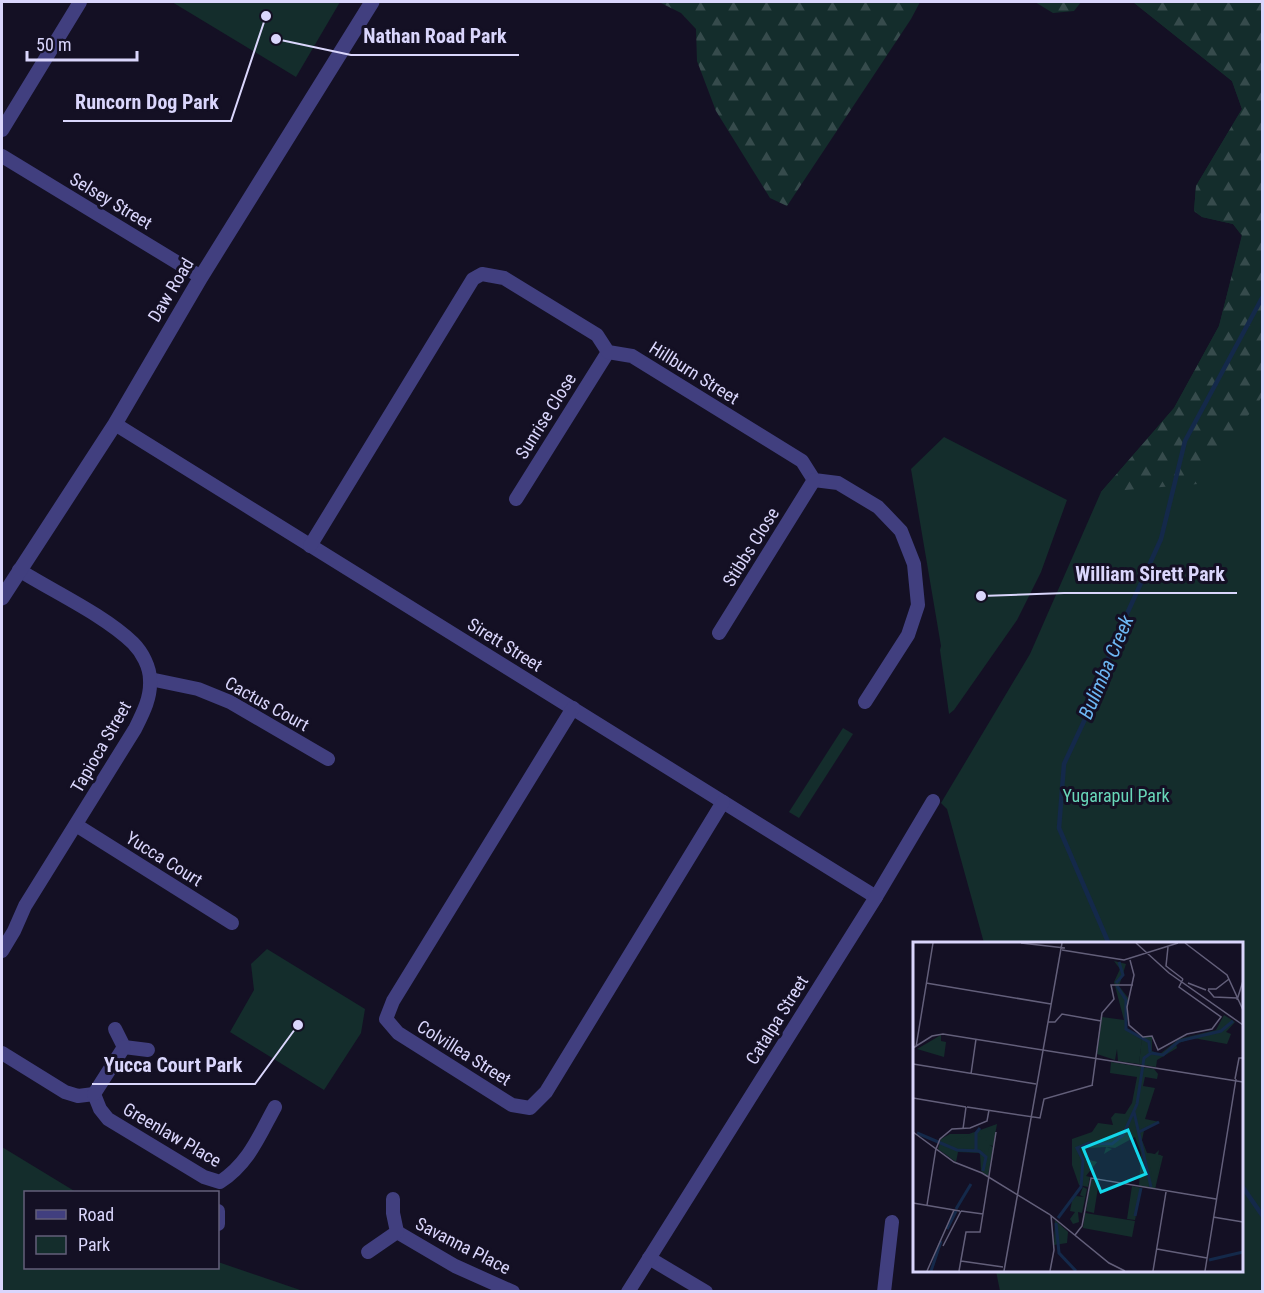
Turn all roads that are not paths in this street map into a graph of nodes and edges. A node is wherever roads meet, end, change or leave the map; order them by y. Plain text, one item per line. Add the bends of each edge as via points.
1 (80, 2) edge
2 (372, 2) edge
3 (2, 130) edge
4 (2, 156) edge
5 (201, 277) junction
6 (608, 352) junction
7 (115, 424) junction
8 (813, 480) junction
9 (516, 499) dead end
10 (310, 546) junction
11 (19, 570) junction
12 (2, 598) edge
13 (719, 633) dead end
14 (150, 679) junction
15 (865, 702) dead end
16 (573, 708) junction
17 (328, 759) dead end
18 (933, 801) dead end
19 (723, 802) junction
20 (76, 825) junction
21 (876, 897) junction
22 (232, 923) dead end
23 (2, 951) edge
24 (115, 1029) dead end
25 (124, 1047) junction
26 (148, 1050) dead end
27 (2, 1053) edge
28 (94, 1094) junction
29 (275, 1107) dead end
30 (219, 1189) edge
31 (393, 1199) dead end
32 (892, 1222) dead end
33 (397, 1232) junction
34 (368, 1252) dead end
35 (649, 1258) junction
36 (513, 1292) edge
37 (628, 1292) edge
38 (706, 1292) edge
39 (884, 1292) edge

1 - 3 street
2 - 5 street, Daw Road
4 - 5 street, Selsey Street
5 - 7 street, Daw Road
6 - 8 street, Hillburn Street via 632,356 802,461
6 - 9 street, Sunrise Close
6 - 10 street via 597,335 504,278 482,274 473,279
7 - 10 street, Sirett Street
7 - 11 street, Daw Road
8 - 13 street, Stibbs Close
8 - 15 street via 838,483 878,507 901,531 914,564 918,605 908,635
10 - 16 street, Sirett Street
11 - 12 street, Daw Road
11 - 14 street, Tapioca Street via 111,625 134,644 145,659
14 - 17 street, Cactus Court via 198,689 230,702
14 - 20 street, Tapioca Street via 148,703 135,729
16 - 19 street, Sirett Street
16 - 19 street, Colvillea Street via 393,1001 386,1019 398,1033 512,1105 530,1108 546,1092
18 - 21 street, Catalpa Street
19 - 21 street, Sirett Street
20 - 22 street, Yucca Court
20 - 23 street, Tapioca Street
21 - 35 street, Catalpa Street
24 - 25 street
25 - 26 street
25 - 28 street
27 - 28 street via 65,1092 78,1096
28 - 30 street, Greenlaw Place via 108,1119
29 - 30 street, Greenlaw Place via 246,1160
31 - 33 street, Savanna Place
32 - 39 street
33 - 34 street, Savanna Place
33 - 36 street, Savanna Place via 455,1266
35 - 37 street
35 - 38 street

